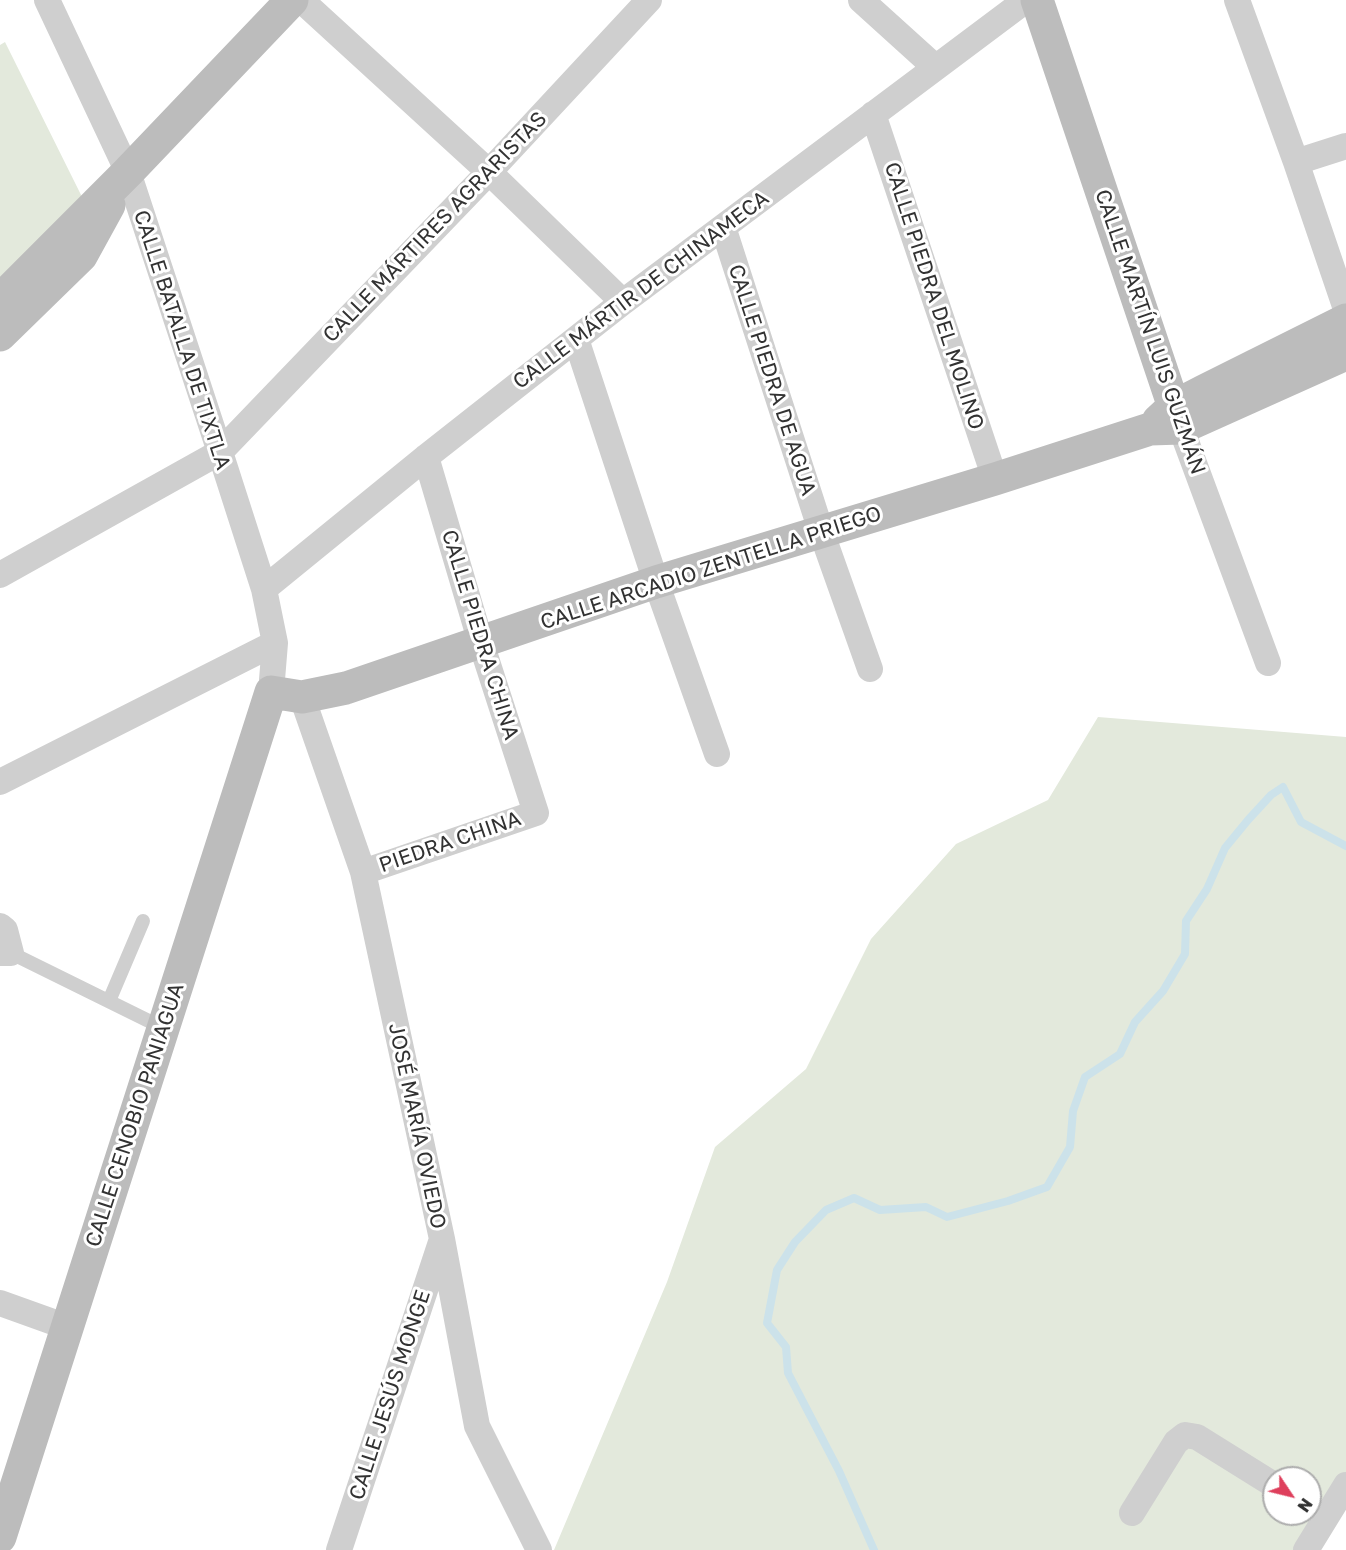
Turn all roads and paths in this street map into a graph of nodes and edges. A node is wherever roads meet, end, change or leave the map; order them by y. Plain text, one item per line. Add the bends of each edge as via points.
1 (47, 0) edge
2 (292, 0) edge
3 (301, 0) edge
4 (649, 0) edge
5 (861, 0) edge
6 (1026, 0) edge
7 (1037, 0) edge
8 (1238, 0) edge
9 (935, 67) junction
10 (873, 114) junction
11 (1346, 146) edge
12 (1296, 162) junction
13 (128, 172) junction
14 (489, 172) junction
15 (723, 227) junction
16 (0, 300) edge
17 (623, 303) junction
18 (1346, 309) edge
19 (1346, 320) edge
20 (0, 335) edge
21 (576, 339) junction
22 (1346, 354) edge
23 (1168, 422) junction
24 (220, 452) junction
25 (426, 457) junction
26 (995, 479) junction
27 (821, 531) junction
28 (0, 575) edge
29 (656, 582) junction
30 (264, 590) junction
31 (275, 643) junction
32 (481, 643) junction
33 (1268, 663) dead end
34 (870, 669) dead end
35 (286, 694) junction
36 (717, 754) dead end
37 (0, 782) edge
38 (536, 813) joint
39 (363, 872) junction
40 (143, 921) dead end
41 (0, 926) edge
42 (6, 953) edge
43 (109, 1001) junction
44 (163, 1028) junction
45 (442, 1239) junction
46 (0, 1303) edge
47 (67, 1327) junction
48 (1262, 1478) edge
49 (1346, 1485) edge
50 (1322, 1508) edge
51 (1131, 1513) dead end
52 (1314, 1526) edge
53 (0, 1537) edge
54 (339, 1550) edge
55 (539, 1550) edge
56 (1306, 1550) edge

1 - 13 street, CALLE BATALLA DE TIXTLA
2 - 13 street
3 - 14 street
4 - 14 street, CALLE MÁRTIRES AGRARISTAS
5 - 9 street
6 - 9 street, CALLE MÁRTIR DE CHINAMECA
7 - 23 street, CALLE MARTÍN LUIS GUZMÁN
8 - 12 street
9 - 10 street, CALLE MÁRTIR DE CHINAMECA
10 - 15 street, CALLE MÁRTIR DE CHINAMECA
10 - 26 street, CALLE PIEDRA DEL MOLINO
11 - 12 street
12 - 18 street
13 - 16 street
13 - 20 street via 81,256
13 - 24 street, CALLE BATALLA DE TIXTLA
14 - 17 street
14 - 24 street, CALLE MÁRTIRES AGRARISTAS
15 - 17 street, CALLE MÁRTIR DE CHINAMECA
15 - 27 street, CALLE PIEDRA DE AGUA
17 - 21 street, CALLE MÁRTIR DE CHINAMECA
19 - 23 street, CALLE ARCADIO ZENTELLA PRIEGO
21 - 25 street, CALLE MÁRTIR DE CHINAMECA
21 - 29 street
22 - 23 street, CALLE ARCADIO ZENTELLA PRIEGO
23 - 26 street, CALLE ARCADIO ZENTELLA PRIEGO
23 - 33 street, CALLE MARTÍN LUIS GUZMÁN
24 - 28 street, CALLE MÁRTIRES AGRARISTAS
24 - 30 street, CALLE BATALLA DE TIXTLA
25 - 30 street, CALLE MÁRTIR DE CHINAMECA
25 - 32 street, CALLE PIEDRA CHINA
26 - 27 street, CALLE ARCADIO ZENTELLA PRIEGO
27 - 29 street, CALLE ARCADIO ZENTELLA PRIEGO
27 - 34 street, CALLE PIEDRA DE AGUA
29 - 32 street, CALLE ARCADIO ZENTELLA PRIEGO
29 - 36 street
30 - 31 street, CALLE BATALLA DE TIXTLA
31 - 35 street, CALLE BATALLA DE TIXTLA
31 - 37 street
32 - 35 street, CALLE ARCADIO ZENTELLA PRIEGO via 346,688
32 - 38 street, CALLE PIEDRA CHINA
35 - 39 street, JOSÉ MARÍA OVIEDO
35 - 44 street, CALLE CENOBIO PANIAGUA
38 - 39 street, PIEDRA CHINA
39 - 45 street, JOSÉ MARÍA OVIEDO
40 - 43 lane
41 - 42 street via 5,930
42 - 43 lane
43 - 44 lane
44 - 47 street, CALLE CENOBIO PANIAGUA
45 - 54 street, CALLE JESÚS MONGE
45 - 55 street, JOSÉ MARÍA OVIEDO via 477,1426
46 - 47 street
47 - 53 street, CALLE CENOBIO PANIAGUA
48 - 51 street via 1197,1437 1185,1435 1176,1442
49 - 50 street
52 - 56 street

